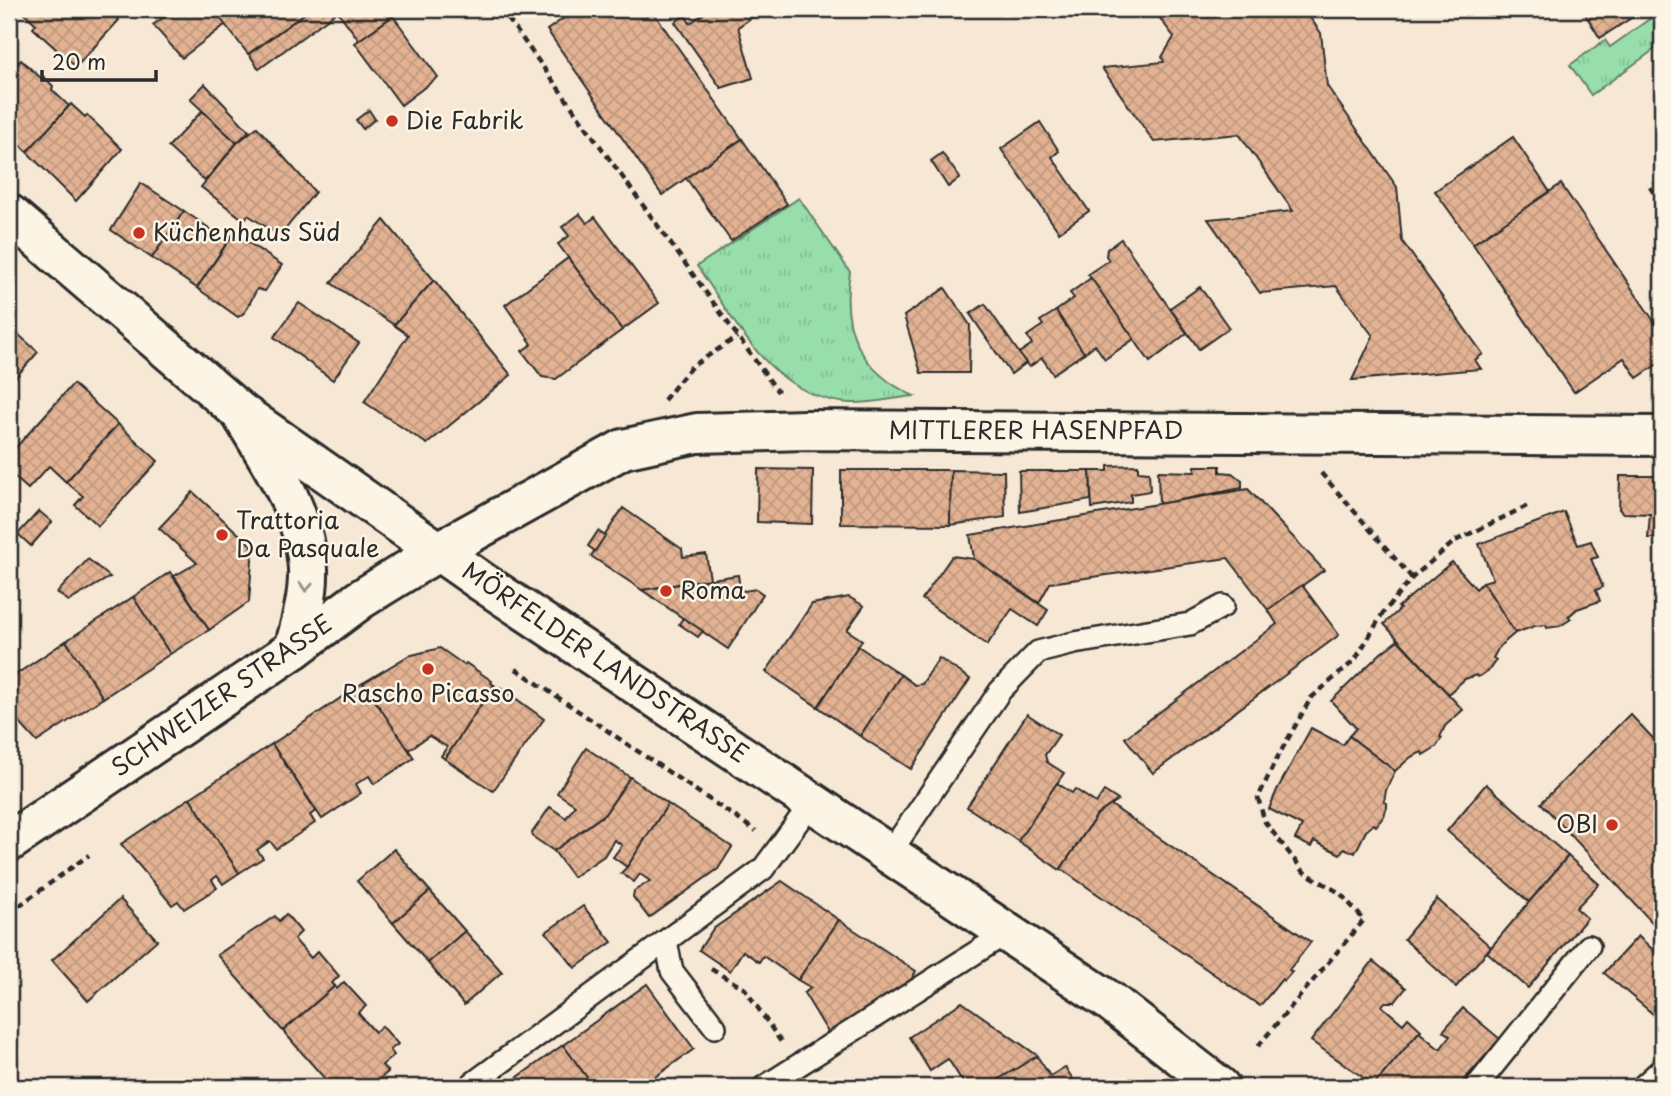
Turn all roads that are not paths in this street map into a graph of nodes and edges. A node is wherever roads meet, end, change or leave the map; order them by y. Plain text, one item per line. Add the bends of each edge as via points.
1 (9, 214) edge
2 (240, 412) junction
3 (1662, 436) edge
4 (438, 552) junction
5 (1223, 606) dead end
6 (295, 649) junction
7 (813, 801) junction
8 (9, 842) edge
9 (890, 853) junction
10 (1008, 932) junction
11 (666, 941) junction
12 (1589, 946) dead end
13 (715, 1027) dead end
14 (1662, 1069) edge
15 (1204, 1083) edge
16 (472, 1084) dead end
17 (764, 1087) edge
18 (1476, 1087) edge
19 (1642, 1087) edge

1 - 2 street, MÖRFELDER LANDSTRASSE
2 - 4 street, MÖRFELDER LANDSTRASSE
2 -> 6 street via 273,465 302,531 308,569
3 - 4 street, MITTLERER HASENPFAD via 805,429 697,433 623,449
4 - 6 street, SCHWEIZER STRASSE via 361,599
4 - 7 street, MÖRFELDER LANDSTRASSE
5 - 9 lane via 1190,624 1038,652 1000,691
6 - 8 street, SCHWEIZER STRASSE
7 - 9 street, MÖRFELDER LANDSTRASSE
7 - 11 lane via 763,869
9 - 10 street, MÖRFELDER LANDSTRASSE
10 - 15 street, MÖRFELDER LANDSTRASSE via 1111,1002
10 - 17 lane
11 - 13 lane via 672,971
11 - 16 lane
12 - 18 lane
14 - 19 lane

